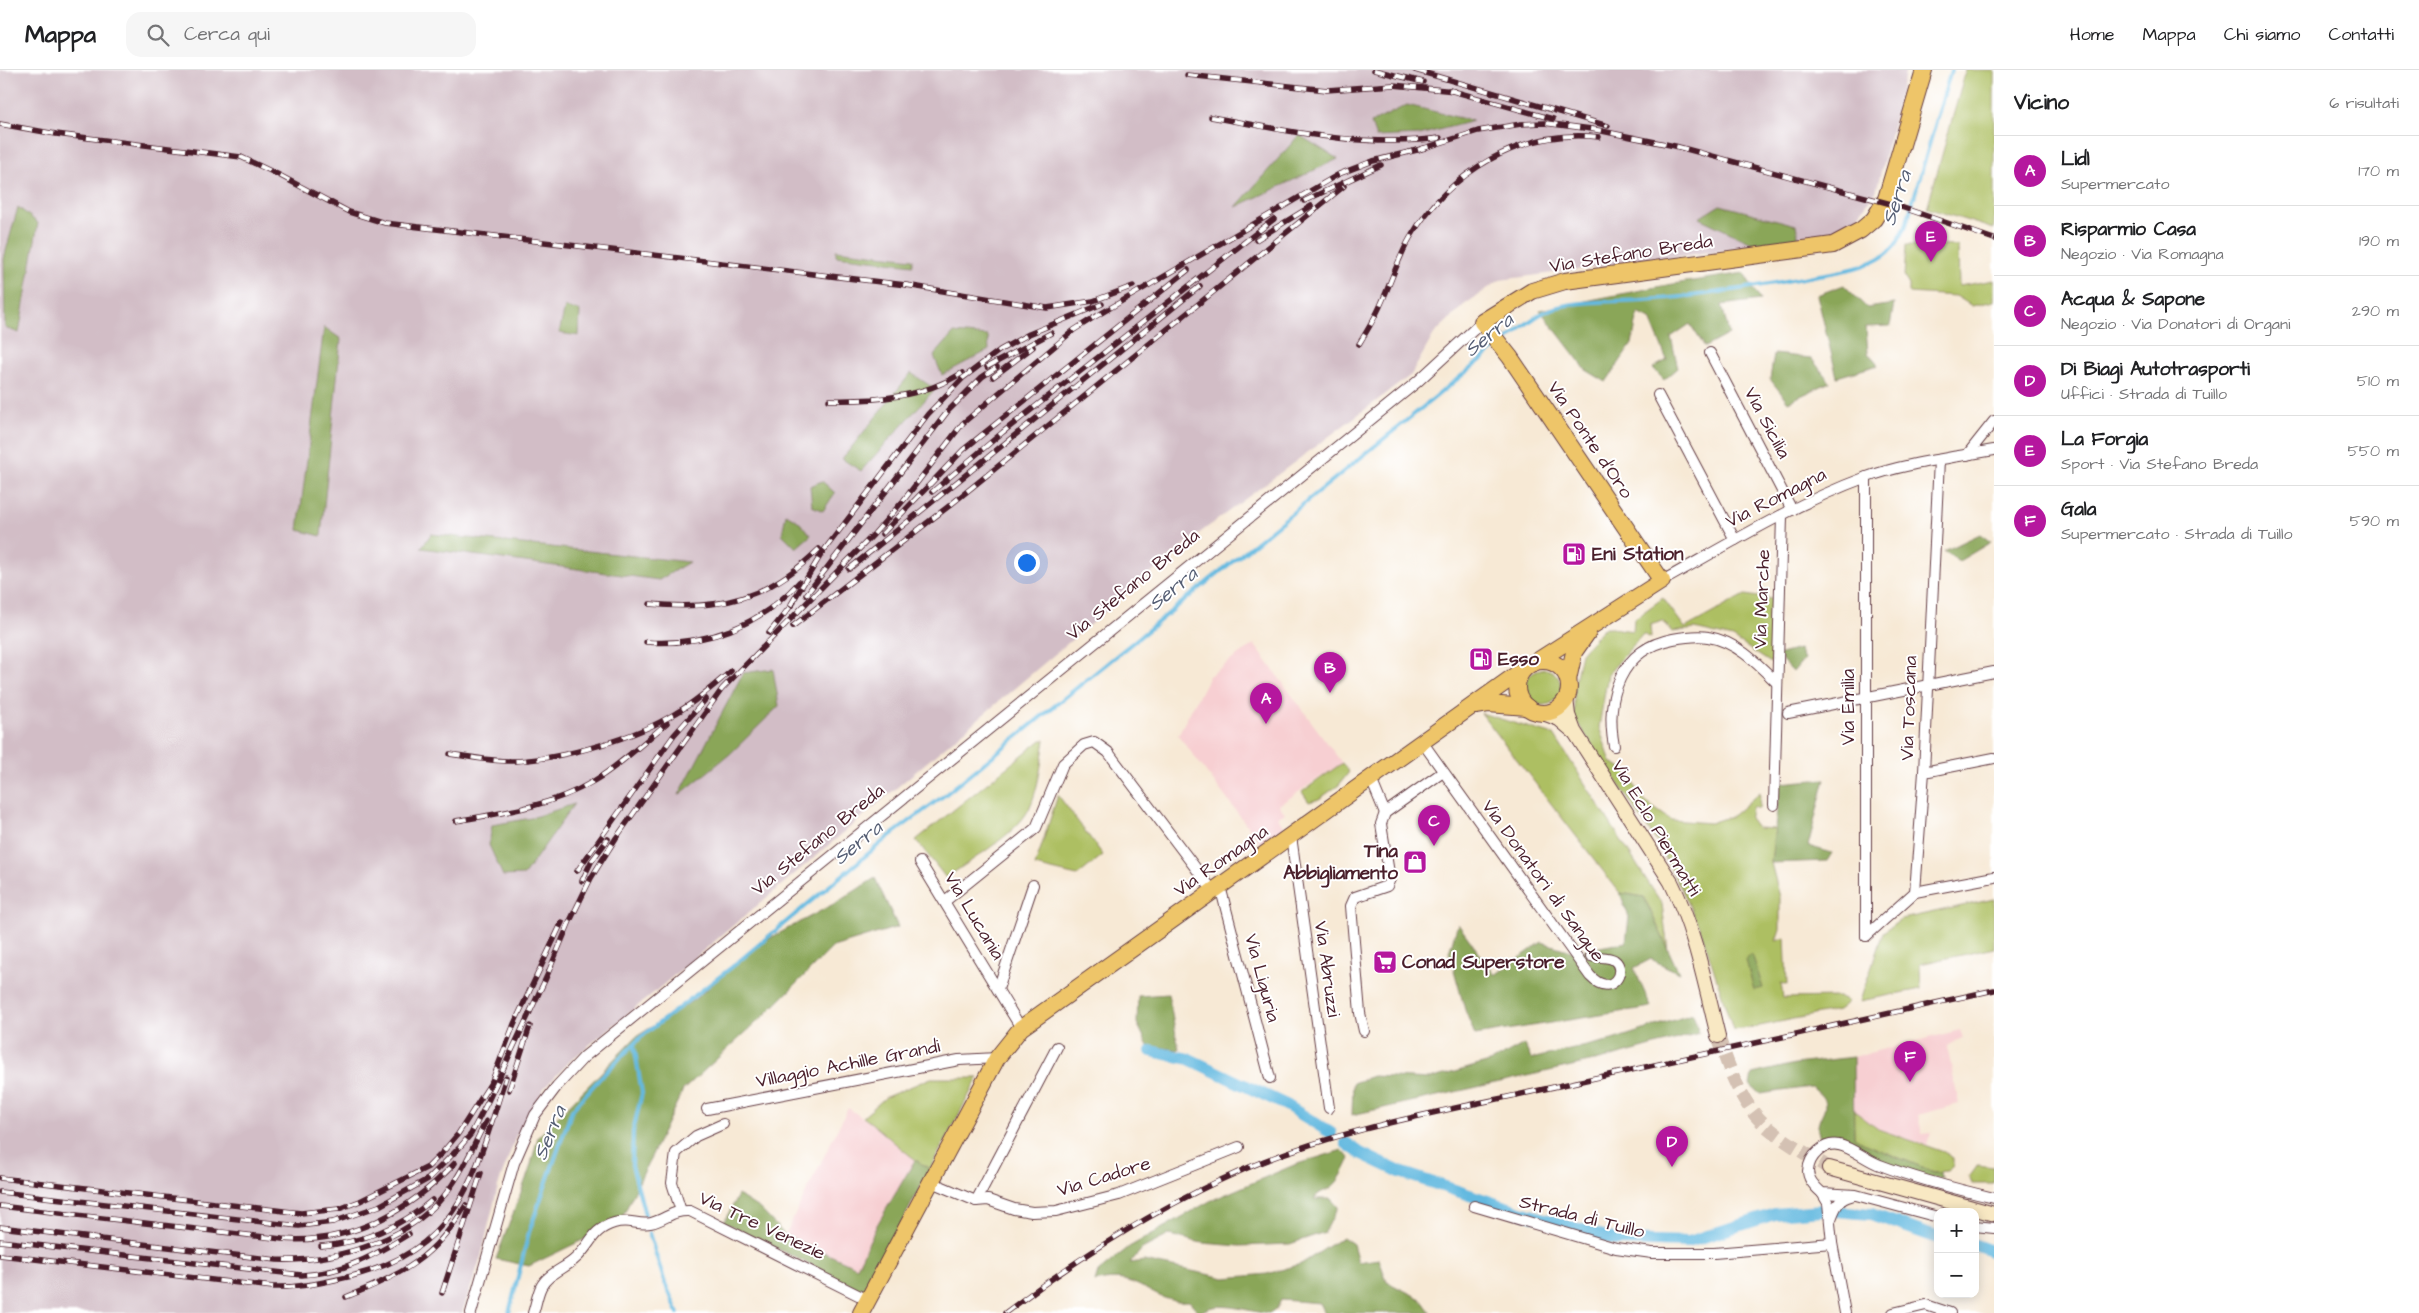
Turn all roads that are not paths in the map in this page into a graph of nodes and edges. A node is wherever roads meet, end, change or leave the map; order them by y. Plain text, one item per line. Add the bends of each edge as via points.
1 (1924, 70) edge
2 (1482, 322) junction
3 (1710, 353) dead end
4 (1658, 395) dead end
5 (1994, 421) edge
6 (1994, 450) edge
7 (1967, 455) junction
8 (1940, 460) junction
9 (1866, 477) junction
10 (1792, 510) junction
11 (1782, 516) junction
12 (1735, 540) junction
13 (1662, 581) junction
14 (1593, 626) junction
15 (1529, 666) junction
16 (1994, 672) edge
17 (1568, 680) junction
18 (1777, 683) junction
19 (1928, 685) junction
20 (1866, 697) junction
21 (1566, 698) junction
22 (1476, 706) junction
23 (1527, 707) junction
24 (1543, 713) junction
25 (1788, 713) dead end
26 (1574, 731) junction
27 (1423, 743) junction
28 (1614, 746) dead end
29 (1994, 758) edge
30 (1443, 772) junction
31 (1924, 772) junction
32 (1371, 779) junction
33 (1774, 805) dead end
34 (1385, 812) junction
35 (1291, 836) junction
36 (920, 862) dead end
37 (1994, 877) edge
38 (1033, 885) dead end
39 (1216, 888) junction
40 (1915, 892) junction
41 (945, 902) junction
42 (1591, 956) dead end
43 (998, 989) junction
44 (1021, 1028) junction
45 (1364, 1031) dead end
46 (1718, 1036) tunnel mouth
47 (1057, 1047) dead end
48 (997, 1058) junction
49 (1270, 1078) dead end
50 (1329, 1108) dead end
51 (707, 1109) dead end
52 (723, 1124) dead end
53 (1239, 1147) dead end
54 (1829, 1168) tunnel mouth
55 (931, 1182) junction
56 (1822, 1192) junction
57 (1856, 1196) junction
58 (1994, 1198) edge
59 (976, 1201) junction
60 (1474, 1206) dead end
61 (1994, 1207) edge
62 (1974, 1208) edge
63 (1979, 1209) edge
64 (1979, 1209) edge
65 (681, 1210) junction
66 (1994, 1214) edge
67 (1934, 1216) edge
68 (1830, 1223) junction
69 (1979, 1226) edge
70 (1994, 1228) edge
71 (1832, 1243) junction
72 (865, 1306) edge
73 (471, 1313) edge
74 (533, 1313) edge
75 (1845, 1313) edge
76 (1893, 1313) edge
77 (1950, 1313) edge

1 - 2 main road, Via Stefano Breda via 1886,199 1874,219 1861,230 1833,245 1565,282 1532,291
2 - 13 main road, Via Ponte d'Oro via 1510,357
2 - 73 street, Via Stefano Breda via 1417,382 584,1057 557,1086 532,1123 514,1163
3 - 10 street, Via Sicilia
4 - 12 street
5 - 7 street
6 - 7 street, Via Romagna
7 - 8 street, Via Romagna
8 - 9 street, Via Romagna
8 - 19 street, Via Toscana
9 - 10 street, Via Romagna
9 - 20 street, Via Emilia
10 - 11 street, Via Romagna
11 - 12 street, Via Romagna
11 - 18 street, Via Marche
12 - 13 street, Via Romagna
13 - 14 main road, Via Romagna
14 - 15 main road, Via Romagna
14 - 17 main road, Via Romagna via 1574,652
15 - 17 main road via 1542,661 1558,666
15 - 22 main road, Via Romagna
15 - 23 main road via 1519,676 1518,693
16 - 19 street
17 - 21 main road
18 - 28 street, Via Marche via 1755,661 1708,637 1658,642 1625,669 1615,688 1611,709
18 - 33 street, Via Marche
19 - 20 street
19 - 31 street, Via Toscana
20 - 25 street
20 - 40 street, Via Emilia via 1866,936
21 - 24 main road via 1556,709
21 - 26 main road, Via Eclo Piermatti
22 - 23 main road
22 - 27 main road, Via Romagna
23 - 24 main road
24 - 26 main road, Via Eclo Piermatti via 1559,719
26 - 46 main road, Via Eclo Piermatti via 1683,905
27 - 30 street, Via Donatori di Sangue
27 - 32 main road, Via Romagna
29 - 31 street
30 - 34 street
30 - 42 street, Via Donatori di Sangue via 1590,976 1598,984 1608,985 1616,980 1620,971 1613,959
31 - 40 street, Via Toscana
32 - 34 street
32 - 35 main road, Via Romagna
34 - 45 street via 1381,824 1390,879 1387,886 1355,897 1351,906
35 - 39 main road, Via Romagna
35 - 50 street, Via Abruzzi
36 - 41 street, Via Lucania
37 - 40 street
38 - 43 street, Via Lucania
39 - 41 street via 1108,752 1094,742 1084,745 1063,764 1036,828
39 - 44 main road, Via Romagna
39 - 49 street, Via Liguria
41 - 43 street, Via Lucania
43 - 44 street, Via Lucania
44 - 48 main road, Via Romagna
47 - 59 street
48 - 51 street, Villaggio Achille Grandi via 959,1060
48 - 55 main road, Via Tre Venezie
52 - 65 street via 696,1136 676,1153 672,1183
53 - 59 street, Via Cadore via 1119,1194 1056,1211 1032,1212 988,1200
54 - 62 main road
55 - 59 street, Via Cadore
55 - 72 main road, Via Tre Venezie
56 - 57 street
56 - 58 street via 1810,1179 1810,1161 1817,1151 1830,1145 1840,1145 1880,1165
56 - 68 street via 1828,1203
57 - 67 street
57 - 68 street via 1845,1198 1835,1206
60 - 71 street, Strada di Tuillo via 1616,1248 1652,1253 1714,1253
61 - 63 main road
64 - 66 main road
65 - 72 street, Via Tre Venezie via 690,1211
65 - 74 street, Via Tre Venezie via 650,1223 628,1220 612,1223 600,1230 575,1259 554,1272 541,1286
68 - 71 street
69 - 70 street
71 - 75 street
76 - 77 street via 1926,1305

